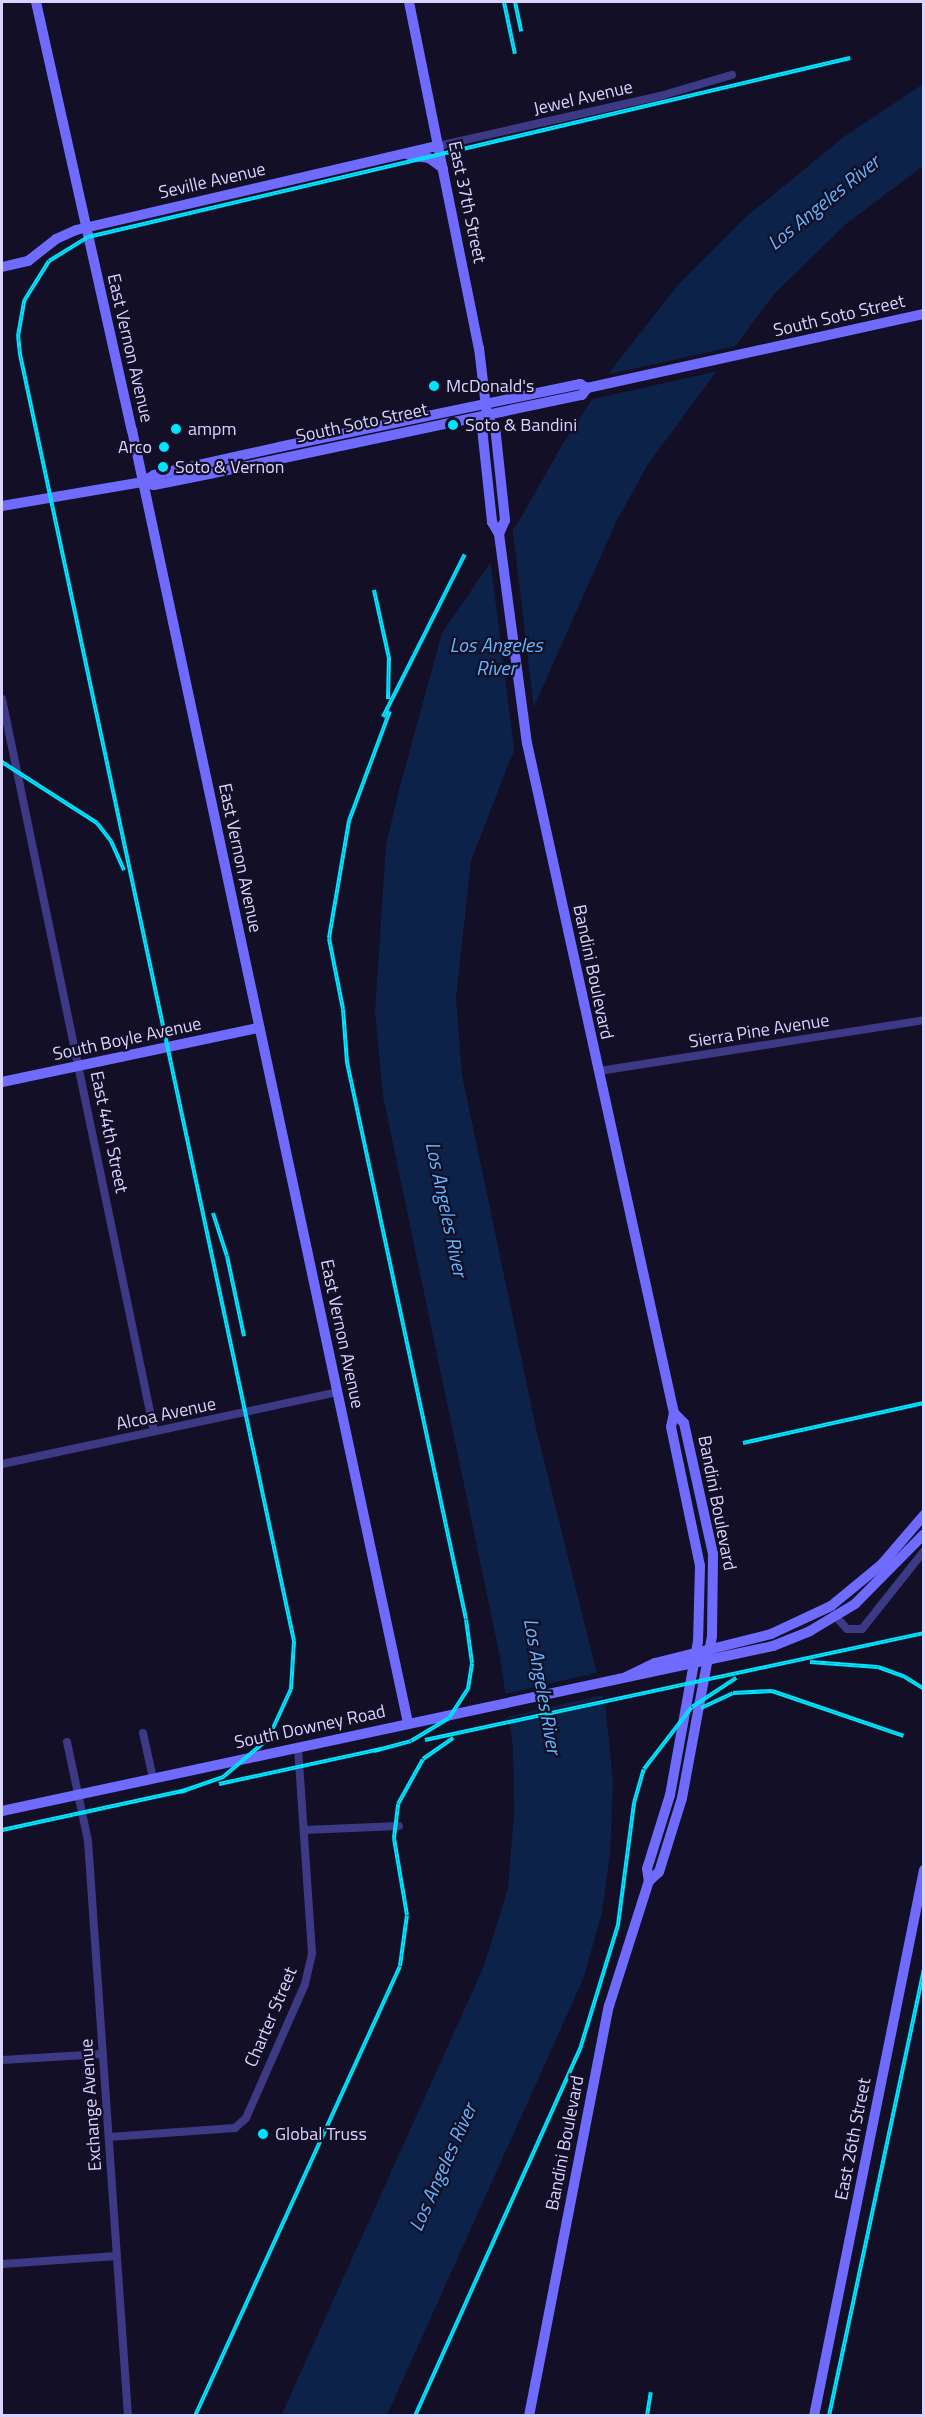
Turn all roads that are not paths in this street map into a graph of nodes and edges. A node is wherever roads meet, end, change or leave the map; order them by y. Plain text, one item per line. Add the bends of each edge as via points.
1 (36, 2) edge
2 (409, 2) edge
3 (732, 75) dead end
4 (438, 146) junction
5 (400, 154) junction
6 (443, 168) junction
7 (86, 227) junction
8 (2, 267) edge
9 (924, 314) edge
10 (487, 412) junction
11 (142, 482) junction
12 (2, 506) edge
13 (2, 699) edge
14 (924, 1020) edge
15 (259, 1028) junction
16 (80, 1066) junction
17 (599, 1071) junction
18 (2, 1082) edge
19 (337, 1392) junction
20 (674, 1413) junction
21 (154, 1431) junction
22 (2, 1464) edge
23 (924, 1515) edge
24 (924, 1534) edge
25 (924, 1551) edge
26 (836, 1617) junction
27 (709, 1650) junction
28 (695, 1653) junction
29 (706, 1662) junction
30 (693, 1665) junction
31 (667, 1671) junction
32 (626, 1677) junction
33 (690, 1683) junction
34 (408, 1723) junction
35 (143, 1733) dead end
36 (67, 1742) dead end
37 (298, 1748) junction
38 (153, 1778) junction
39 (78, 1793) junction
40 (2, 1811) edge
41 (399, 1826) dead end
42 (304, 1830) junction
43 (924, 1870) edge
44 (649, 1881) junction
45 (103, 2054) junction
46 (2, 2060) edge
47 (109, 2137) junction
48 (117, 2256) junction
49 (2, 2264) edge
50 (128, 2415) edge
51 (529, 2415) edge
52 (814, 2415) edge

1 - 7 main road, East Vernon Avenue
2 - 4 main road, East 37th Street
3 - 4 street, Jewel Avenue via 660,96
4 - 5 main road, Seville Avenue
4 - 6 main road, East 37th Street
5 - 6 main road via 425,157
5 - 7 main road, Seville Avenue
6 - 10 main road, East 37th Street via 473,315
7 - 8 main road, Seville Avenue via 63,235 28,261
7 - 11 main road, East Vernon Avenue
9 - 10 main road, South Soto Street via 587,388 580,384
10 - 11 main road, South Soto Street via 154,475
10 - 17 main road, Bandini Boulevard via 482,428 492,522 499,534 527,743
11 - 12 main road, South Soto Street
11 - 15 main road, East Vernon Avenue
13 - 16 street, East 44th Street
14 - 17 street, Sierra Pine Avenue
15 - 16 main road, South Boyle Avenue
15 - 19 main road, East Vernon Avenue
16 - 18 main road, South Boyle Avenue
16 - 21 street, East 44th Street
17 - 20 main road, Bandini Boulevard
19 - 21 street, Alcoa Avenue
19 - 34 main road, East Vernon Avenue
20 - 27 main road, Bandini Boulevard via 684,1423 713,1554 716,1609
20 - 28 main road, Bandini Boulevard via 670,1427 702,1579
21 - 22 street, Alcoa Avenue
23 - 27 main road, South Downey Road via 882,1564 831,1606 771,1634
24 - 26 main road, South Downey Road via 873,1590
25 - 26 street via 862,1629 849,1630
26 - 29 main road, South Downey Road via 781,1644
27 - 28 main road, South Downey Road
27 - 29 main road, Bandini Boulevard
28 - 30 main road, Bandini Boulevard
28 - 32 main road, South Downey Road via 655,1663
29 - 30 main road, South Downey Road
29 - 44 main road, Bandini Boulevard via 682,1798 659,1872
30 - 31 main road, South Downey Road
30 - 33 main road, Bandini Boulevard
31 - 32 main road, South Downey Road
31 - 33 main road via 679,1673
32 - 34 main road, South Downey Road
33 - 44 main road, Bandini Boulevard via 670,1795 646,1869
34 - 37 main road, South Downey Road
35 - 38 street
36 - 39 street, Exchange Avenue
37 - 38 main road, South Downey Road
37 - 42 street, Charter Street
38 - 39 main road, South Downey Road
39 - 40 main road, South Downey Road
39 - 45 street, Exchange Avenue via 88,1841
41 - 42 street
42 - 47 street, Charter Street via 312,1953 305,1984 244,2121 228,2128
43 - 52 main road, East 26th Street
44 - 51 main road, Bandini Boulevard via 609,2006
45 - 46 street
45 - 47 street, Exchange Avenue
47 - 48 street, Exchange Avenue
48 - 49 street
48 - 50 street, Exchange Avenue

